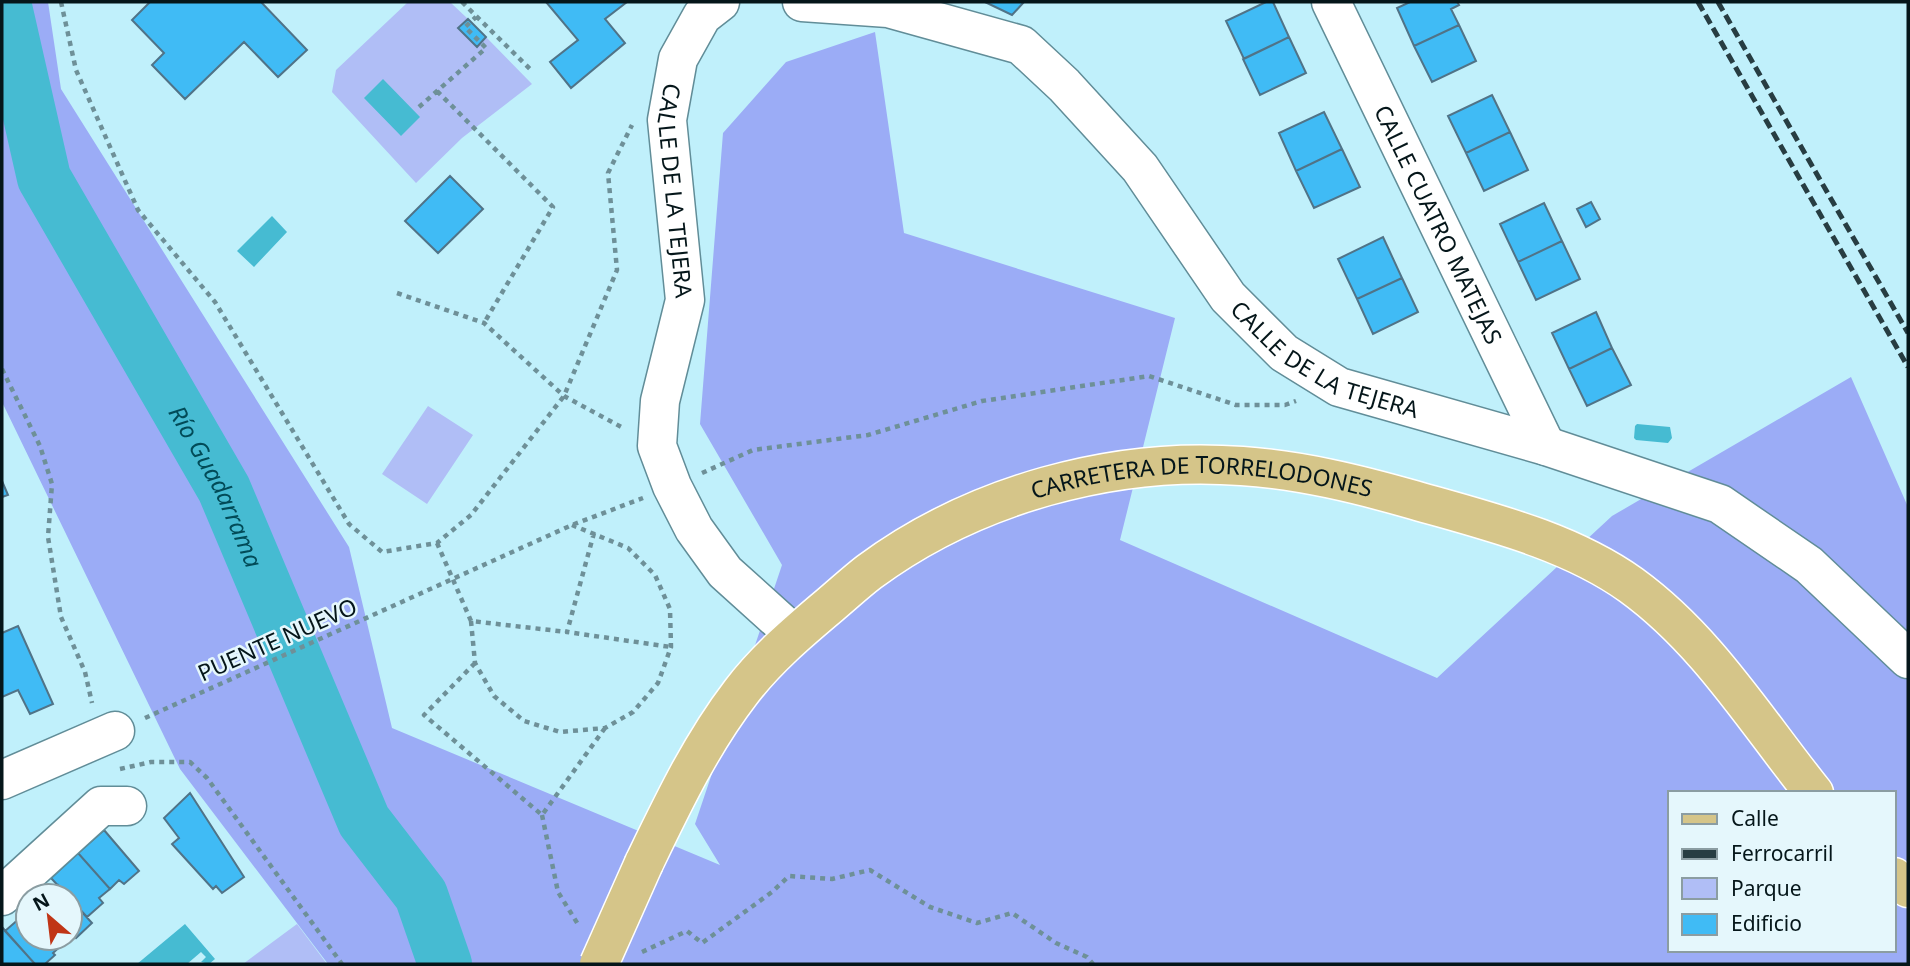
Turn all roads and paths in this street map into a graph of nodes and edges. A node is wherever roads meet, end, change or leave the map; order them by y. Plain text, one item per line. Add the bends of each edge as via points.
1 (61, 2) edge
2 (462, 2) edge
3 (720, 2) edge
4 (803, 2) edge
5 (1331, 2) edge
6 (890, 5) edge
7 (476, 17) junction
8 (532, 71) dead end
9 (437, 91) junction
10 (419, 107) dead end
11 (633, 124) dead end
12 (397, 293) dead end
13 (484, 323) junction
14 (2, 369) edge
15 (1339, 387) junction
16 (564, 396) junction
17 (657, 446) junction
18 (1546, 446) junction
19 (672, 486) junction
20 (572, 524) junction
21 (594, 533) junction
22 (437, 543) junction
23 (453, 580) junction
24 (471, 621) junction
25 (567, 632) junction
26 (795, 635) junction
27 (671, 647) junction
28 (1908, 659) edge
29 (475, 663) junction
30 (605, 728) junction
31 (106, 747) junction
32 (2, 780) edge
33 (1812, 791) edge
34 (127, 806) dead end
35 (542, 816) junction
36 (2, 896) edge
37 (591, 948) edge
38 (637, 954) dead end
39 (342, 964) edge
40 (1093, 964) edge

1 - 22 path via 76,70 138,210 215,302 349,524 382,552
2 - 7 path
3 - 17 street, CALLE DE LA TEJERA via 702,16 678,59 667,120 685,300 660,401
4 - 6 street, CALLE DE LA TEJERA
5 - 18 street, CALLE CUATRO MATEJAS
6 - 15 street, CALLE DE LA TEJERA via 1021,45 1140,168 1228,297 1284,353
7 - 8 path
7 - 9 path via 465,27 486,48
9 - 10 path
9 - 13 path via 553,207
11 - 16 path via 608,173 617,270
12 - 13 path
13 - 16 path
14 - 31 path via 40,446 52,484 48,537 61,617 85,672
15 - 18 street, CALLE DE LA TEJERA
15 - 19 path, PUENTE NUEVO via 1285,405 1236,405 1149,376 982,401 867,435 753,450
16 - 17 path
16 - 22 path via 471,515
17 - 19 street, CALLE DE LA TEJERA
18 - 28 street, CALLE DE LA TEJERA via 1720,504 1809,565
19 - 20 path, PUENTE NUEVO
19 - 26 street, CALLE DE LA TEJERA via 694,529 725,572
20 - 21 path
20 - 23 path, PUENTE NUEVO
21 - 25 path
21 - 27 path via 628,548 655,575 670,609
22 - 23 path
23 - 24 path
23 - 31 path, PUENTE NUEVO
24 - 25 path
24 - 29 path
25 - 27 path
26 - 33 main road, CARRETERA DE TORRELODONES via 869,572 912,544 998,502 1054,485 1136,470 1188,465 1286,471 1395,495 1532,537 1630,584 1707,654
26 - 37 main road, CARRETERA DE TORRELODONES, bridge via 743,689 700,750 644,863
27 - 30 path via 658,683 633,712
29 - 30 path via 494,696 524,721 560,732
29 - 35 path via 424,715
30 - 35 path
31 - 32 street
31 - 39 path via 152,762 190,762 207,778
34 - 36 street via 101,806
35 - 37 path via 558,892
38 - 40 path via 687,931 702,943 789,876 832,879 870,870 930,907 977,923 1012,913

